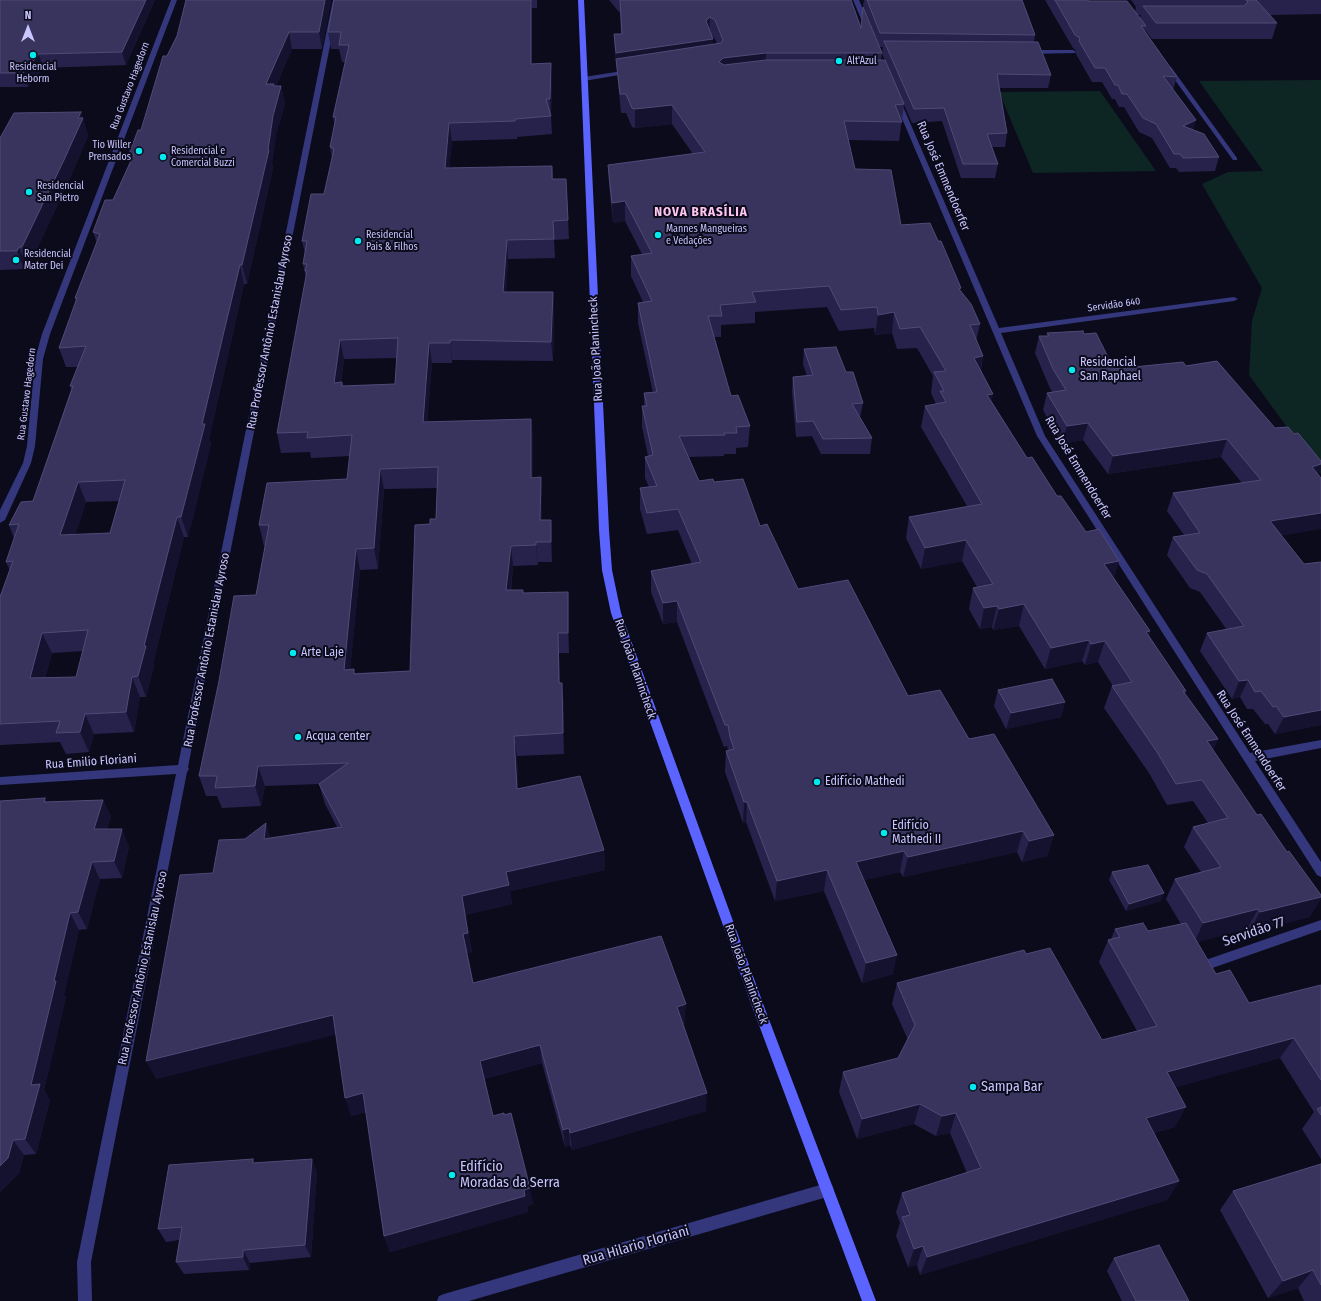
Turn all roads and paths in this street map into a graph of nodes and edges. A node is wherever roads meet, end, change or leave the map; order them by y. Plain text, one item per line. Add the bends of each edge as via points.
1 (174, 0) edge
2 (336, 0) edge
3 (581, 0) edge
4 (856, 0) edge
5 (871, 36) edge
6 (1018, 52) edge
7 (1073, 52) dead end
8 (1165, 63) edge
9 (639, 71) edge
10 (584, 79) junction
11 (896, 97) edge
12 (1235, 159) dead end
13 (1234, 299) dead end
14 (996, 331) junction
15 (0, 520) edge
16 (1321, 744) edge
17 (1247, 758) junction
18 (184, 769) junction
19 (0, 781) edge
20 (1321, 872) edge
21 (1321, 924) edge
22 (1198, 968) edge
23 (827, 1190) junction
24 (84, 1301) edge
25 (444, 1301) edge
26 (869, 1301) edge

1 - 15 street, Rua Gustavo Hagedorn via 48,327 39,359 31,446 27,463
2 - 18 street, Rua Professor Antônio Estanislau Ayroso
3 - 10 main road, Rua João Planincheck
4 - 5 street
6 - 7 street
8 - 12 street
9 - 10 street
10 - 23 main road, Rua João Planincheck via 604,530 607,570 616,613
11 - 14 street, Rua José Emmendoerfer
13 - 14 street, Servidão 640
14 - 17 street, Rua José Emmendoerfer via 1041,436
16 - 17 street
17 - 20 street, Rua José Emmendoerfer
18 - 19 street, Rua Emilio Floriani
18 - 24 street, Rua Professor Antônio Estanislau Ayroso via 84,1262
21 - 22 street, Servidão 77
23 - 25 street, Rua Hilario Floriani
23 - 26 main road, Rua João Planincheck

